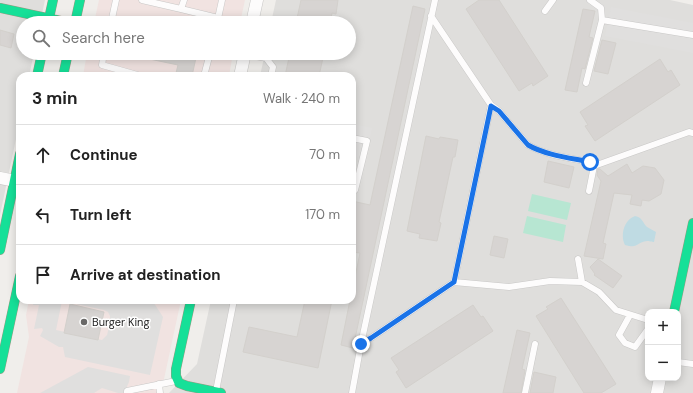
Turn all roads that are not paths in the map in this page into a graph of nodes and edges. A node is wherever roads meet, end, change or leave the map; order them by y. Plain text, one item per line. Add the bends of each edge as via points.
1 (53, 0) edge
2 (80, 0) edge
3 (116, 0) edge
4 (142, 0) edge
5 (184, 0) edge
6 (222, 0) edge
7 (257, 0) edge
8 (435, 0) edge
9 (552, 0) edge
10 (590, 0) edge
11 (0, 8) edge
12 (181, 9) junction
13 (545, 11) dead end
14 (30, 16) edge
15 (50, 16) edge
16 (77, 16) edge
17 (113, 16) edge
18 (205, 16) edge
19 (219, 16) edge
20 (254, 16) edge
21 (431, 16) junction
22 (602, 20) junction
23 (693, 35) edge
24 (40, 60) edge
25 (66, 60) edge
26 (103, 60) edge
27 (208, 60) edge
28 (242, 60) edge
29 (268, 60) edge
30 (38, 72) edge
31 (64, 72) edge
32 (127, 72) edge
33 (205, 72) edge
34 (241, 72) edge
35 (272, 72) edge
36 (586, 83) dead end
37 (491, 106) junction
38 (693, 133) edge
39 (356, 139) edge
40 (594, 166) junction
41 (0, 178) edge
42 (16, 182) edge
43 (16, 186) edge
44 (356, 186) edge
45 (589, 191) dead end
46 (693, 223) edge
47 (0, 250) edge
48 (578, 259) dead end
49 (454, 282) junction
50 (582, 282) junction
51 (16, 291) edge
52 (190, 304) edge
53 (233, 304) edge
54 (675, 309) edge
55 (630, 314) junction
56 (645, 319) edge
57 (645, 333) edge
58 (2, 344) edge
59 (361, 344) junction
60 (535, 344) dead end
61 (681, 362) edge
62 (693, 364) edge
63 (0, 369) edge
64 (659, 381) edge
65 (178, 382) junction
66 (159, 384) junction
67 (127, 392) edge
68 (160, 393) edge
69 (218, 393) edge
70 (352, 393) edge
71 (525, 393) edge
72 (657, 393) edge

1 - 15 main road
2 - 16 main road
3 - 17 lane
4 - 12 lane
5 - 12 lane
6 - 19 lane
7 - 20 street
8 - 21 lane
9 - 13 lane
10 - 22 lane via 601,8
11 - 14 main road
12 - 18 lane
21 - 37 lane
21 - 59 lane
22 - 23 lane
22 - 36 lane
24 - 30 main road
25 - 31 main road
26 - 32 lane via 102,65
27 - 33 lane
28 - 34 street
29 - 35 lane via 273,67
37 - 40 lane via 499,111 528,145 542,151 590,162
37 - 49 lane
38 - 40 lane via 689,132
39 - 44 lane via 367,141
40 - 45 lane
41 - 42 street
43 - 47 main road
46 - 54 main road
48 - 50 lane
49 - 50 lane via 509,287 550,281
49 - 59 lane
50 - 55 lane via 599,292 616,310
51 - 58 main road
52 - 65 main road via 176,369
53 - 69 lane
55 - 56 lane
55 - 57 lane via 619,335 625,343 635,347
58 - 63 main road
59 - 70 lane
60 - 71 lane
61 - 62 lane
64 - 72 street
65 - 66 lane
65 - 69 main road
66 - 67 lane
66 - 68 lane

